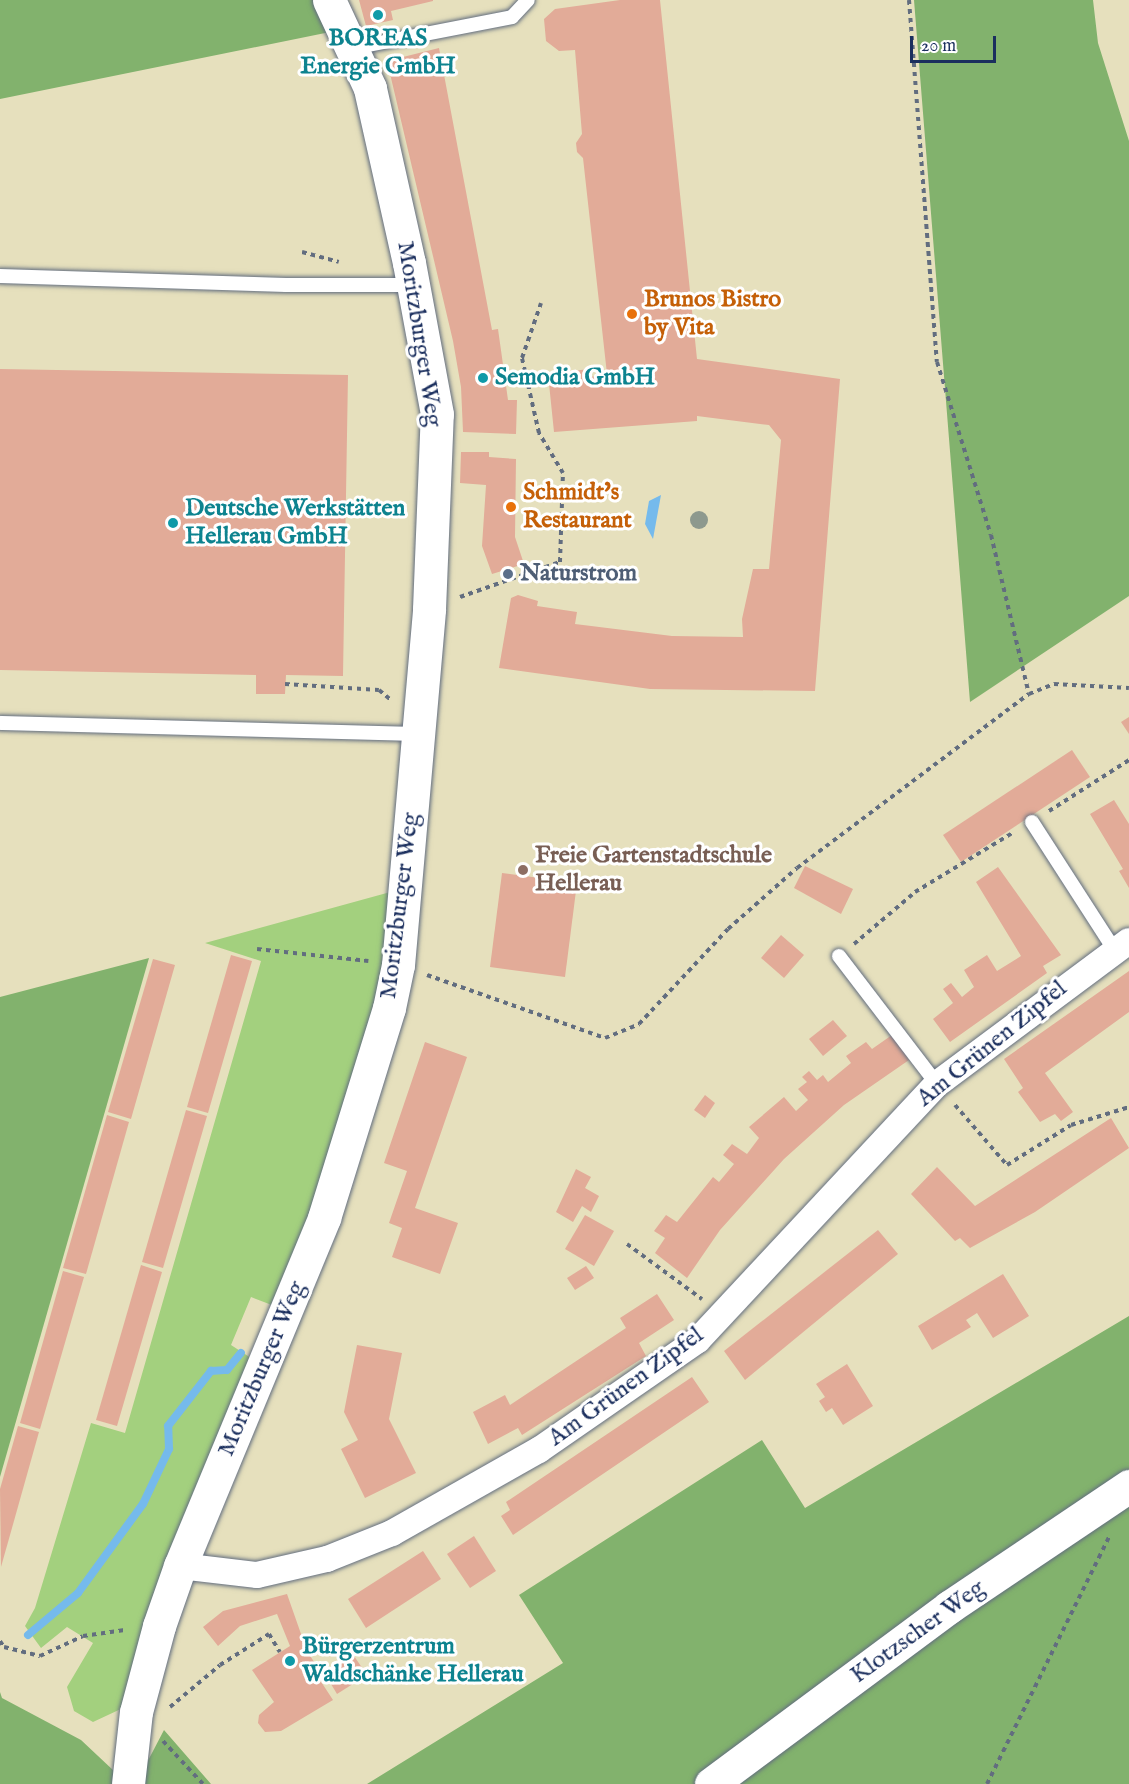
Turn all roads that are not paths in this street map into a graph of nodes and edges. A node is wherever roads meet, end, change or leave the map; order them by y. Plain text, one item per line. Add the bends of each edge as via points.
1 (329, 0) edge
2 (528, 0) edge
3 (353, 48) junction
4 (0, 276) edge
5 (413, 285) junction
6 (0, 723) edge
7 (419, 734) junction
8 (1032, 822) road end
9 (1121, 945) edge
10 (839, 956) road end
11 (937, 1084) junction
12 (1129, 1486) edge
13 (180, 1566) junction
14 (128, 1784) edge
15 (711, 1784) edge

1 - 3 street, Moritzburger Weg
2 - 3 lane via 512,17
3 - 5 street, Moritzburger Weg via 370,88
4 - 5 lane
5 - 7 street, Moritzburger Weg via 437,414
6 - 7 lane
7 - 13 street, Moritzburger Weg via 398,965 388,1008 324,1218
8 - 9 lane
9 - 11 street, Am Grünen Zipfel
10 - 11 lane
11 - 13 street, Am Grünen Zipfel via 698,1340 539,1450 392,1533 327,1559 257,1575
12 - 15 street, Klotzscher Weg via 949,1607
13 - 14 street, Moritzburger Weg via 136,1712

